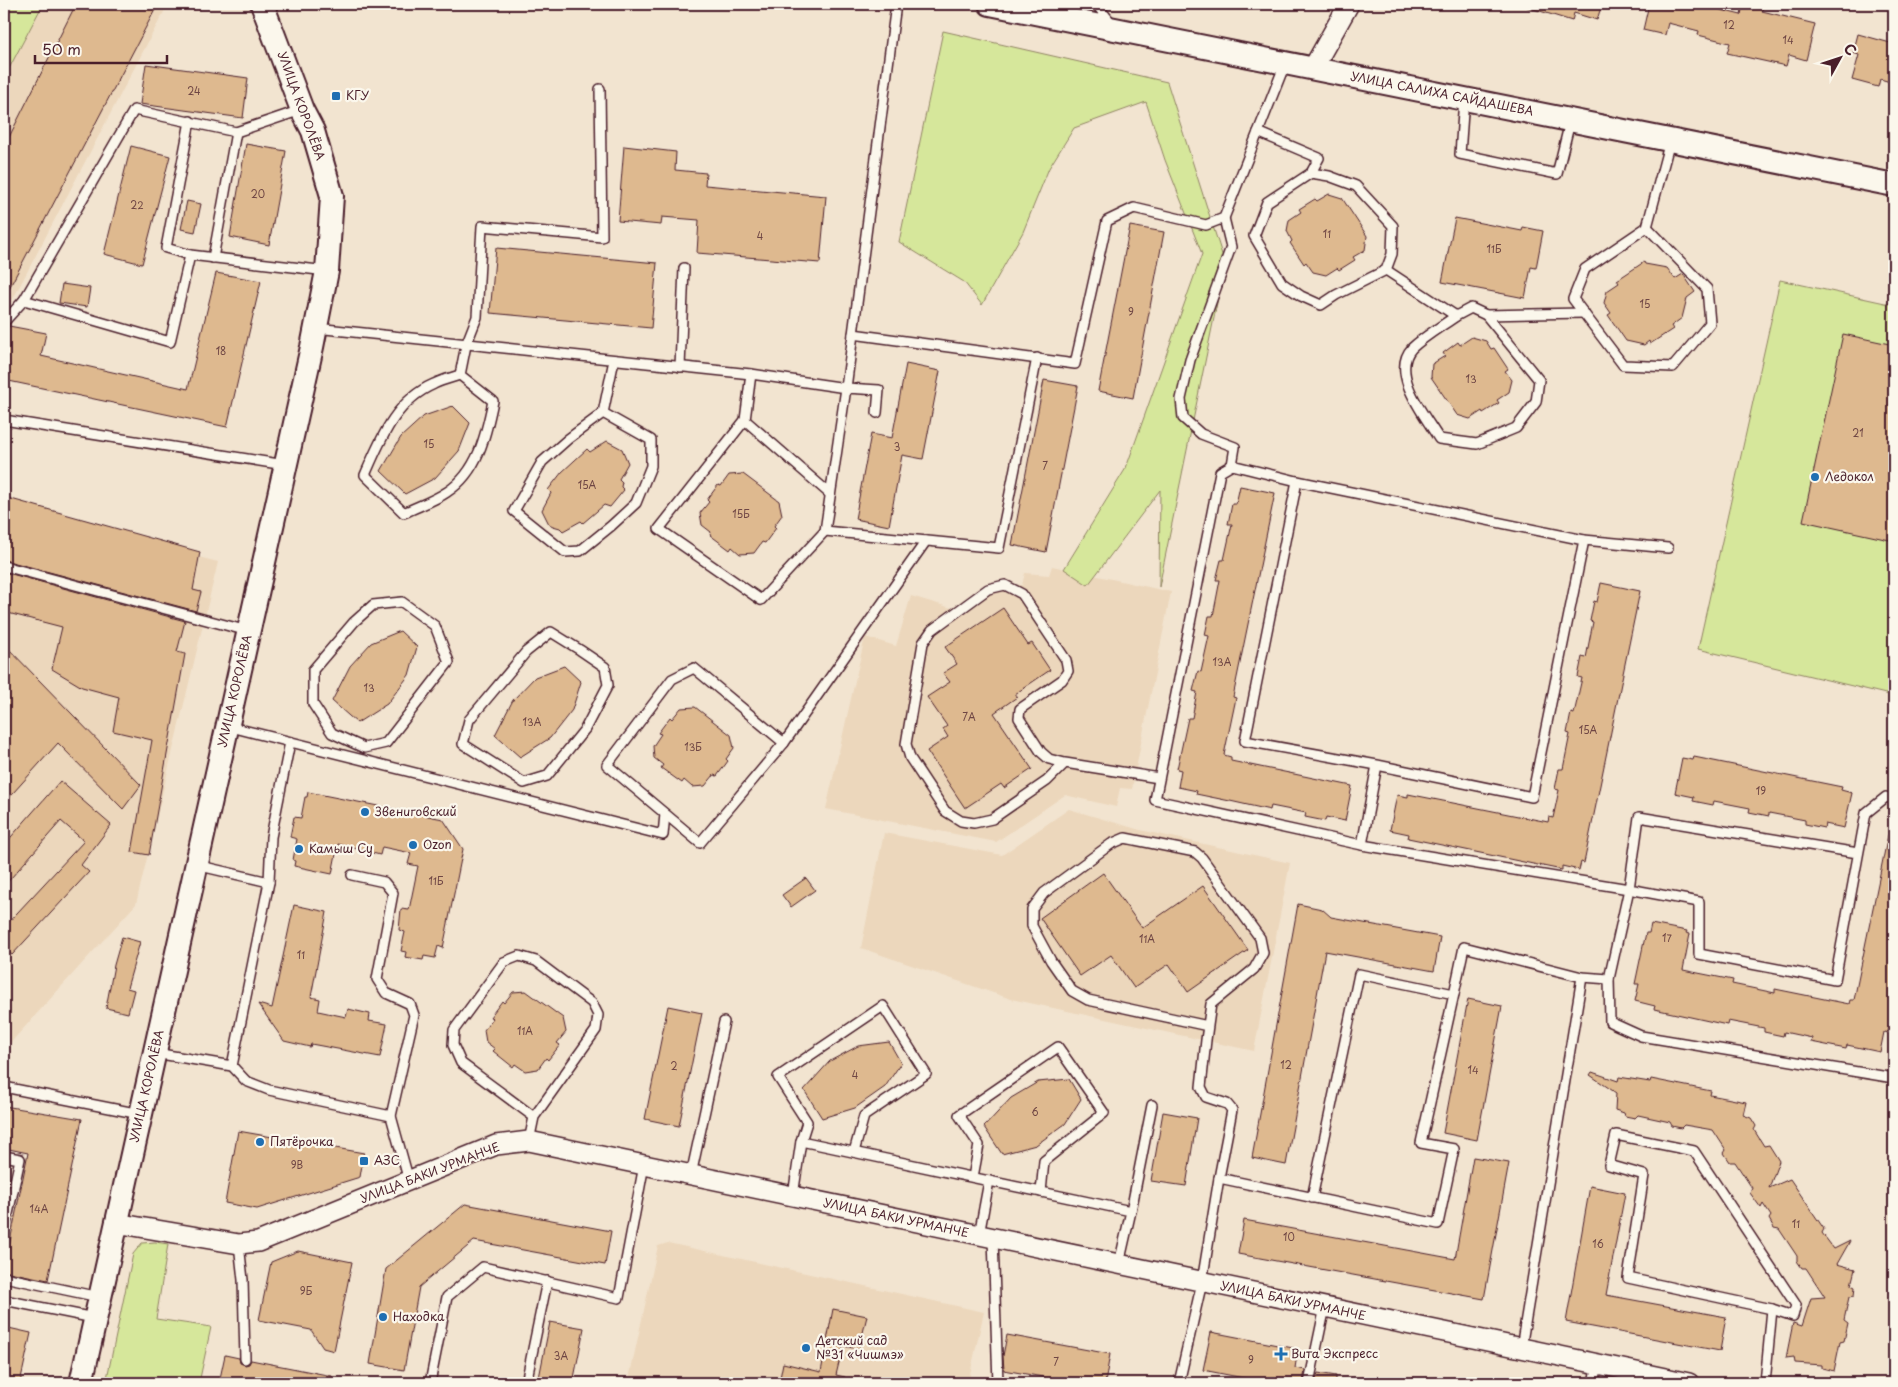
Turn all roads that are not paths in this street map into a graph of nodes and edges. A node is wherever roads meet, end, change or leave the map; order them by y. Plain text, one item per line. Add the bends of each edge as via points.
1 (262, 4) edge
2 (896, 4) edge
3 (990, 4) edge
4 (1096, 4) edge
5 (1349, 4) edge
6 (1116, 29) junction
7 (1286, 63) junction
8 (1313, 68) junction
9 (600, 89) dead end
10 (1464, 98) junction
11 (302, 110) junction
12 (1570, 120) junction
13 (190, 121) junction
14 (236, 132) junction
15 (1258, 132) junction
16 (1670, 140) junction
17 (1311, 173) junction
18 (1894, 184) edge
19 (1224, 218) junction
20 (1647, 227) junction
21 (190, 255) junction
22 (213, 258) junction
23 (684, 268) dead end
24 (1386, 270) junction
25 (327, 271) junction
26 (24, 300) junction
27 (1584, 313) junction
28 (1486, 315) junction
29 (1456, 316) junction
30 (4, 322) edge
31 (316, 328) junction
32 (853, 334) junction
33 (466, 345) junction
34 (1037, 358) junction
35 (614, 360) junction
36 (680, 367) junction
37 (751, 374) junction
38 (460, 375) junction
39 (846, 388) junction
40 (603, 413) junction
41 (877, 413) dead end
42 (4, 420) edge
43 (746, 420) junction
44 (1232, 464) junction
45 (286, 465) junction
46 (1298, 481) junction
47 (830, 494) junction
48 (825, 531) junction
49 (1584, 540) junction
50 (926, 541) junction
51 (1668, 548) dead end
52 (4, 566) edge
53 (248, 631) junction
54 (227, 726) junction
55 (290, 742) junction
56 (784, 743) junction
57 (364, 748) junction
58 (356, 758) junction
59 (1065, 763) junction
60 (1377, 766) junction
61 (1159, 778) junction
62 (524, 783) junction
63 (518, 799) junction
64 (1894, 799) edge
65 (665, 814) junction
66 (1362, 845) junction
67 (1858, 853) junction
68 (196, 865) junction
69 (352, 875) dead end
70 (270, 882) junction
71 (1629, 890) junction
72 (1582, 976) junction
73 (1609, 980) junction
74 (1454, 994) junction
75 (724, 1022) dead end
76 (1208, 1026) junction
77 (154, 1053) junction
78 (232, 1066) junction
79 (1894, 1078) edge
80 (4, 1087) edge
81 (1152, 1105) dead end
82 (140, 1114) junction
83 (391, 1116) junction
84 (534, 1117) junction
85 (529, 1141) junction
86 (801, 1141) junction
87 (854, 1152) junction
88 (4, 1156) edge
89 (644, 1165) junction
90 (691, 1175) junction
91 (973, 1177) junction
92 (1219, 1178) junction
93 (409, 1181) junction
94 (989, 1181) junction
95 (1041, 1192) junction
96 (793, 1196) junction
97 (1312, 1198) junction
98 (1132, 1211) junction
99 (116, 1224) junction
100 (4, 1225) edge
101 (986, 1237) junction
102 (239, 1244) junction
103 (1119, 1264) junction
104 (4, 1277) edge
105 (547, 1281) junction
106 (1202, 1282) junction
107 (4, 1300) edge
108 (1325, 1307) junction
109 (97, 1308) junction
110 (1772, 1309) junction
111 (1521, 1348) junction
112 (245, 1359) dead end
113 (1598, 1364) junction
114 (81, 1383) edge
115 (430, 1383) edge
116 (526, 1383) edge
117 (998, 1383) edge
118 (1179, 1383) edge
119 (1309, 1383) edge
120 (1594, 1383) edge
121 (1689, 1383) edge
122 (1765, 1383) edge

1 - 11 street, УЛИЦА КОРОЛЁВА
2 - 32 lane
3 - 6 street, УЛИЦА САЛИХА САЙДАШЕВА
4 - 6 lane
5 - 8 street
6 - 7 street, УЛИЦА САЛИХА САЙДАШЕВА
7 - 8 street, УЛИЦА САЛИХА САЙДАШЕВА
7 - 15 lane
8 - 10 street, УЛИЦА САЛИХА САЙДАШЕВА
9 - 33 lane via 602,237 482,226 477,317
10 - 12 street, УЛИЦА САЛИХА САЙДАШЕВА
10 - 12 lane via 1460,154 1557,174
11 - 14 lane
11 - 25 street, УЛИЦА КОРОЛЁВА via 313,131 332,196
12 - 16 street, УЛИЦА САЛИХА САЙДАШЕВА
13 - 14 lane
13 - 21 lane via 166,248
13 - 26 lane via 134,110
14 - 22 lane
15 - 17 lane via 1319,158
15 - 19 lane
16 - 18 street, УЛИЦА САЛИХА САЙДАШЕВА
16 - 20 lane
17 - 24 lane via 1356,186 1393,226 1392,254
17 - 24 lane via 1267,202 1254,236 1282,282 1321,305
19 - 34 lane via 1206,225 1134,208 1108,221 1075,364
19 - 44 lane via 1231,247 1190,360 1181,399 1183,418 1201,434 1235,448
20 - 27 lane via 1585,269 1573,299
20 - 27 lane via 1707,289 1710,323 1672,367 1623,365
21 - 22 lane
21 - 26 lane via 170,342
22 - 25 lane
23 - 36 lane
24 - 29 lane
25 - 31 street, УЛИЦА КОРОЛЁВА
26 - 30 lane
27 - 28 lane
28 - 29 lane via 1471,308
28 - 29 lane via 1539,380 1536,402 1516,428 1477,444 1439,439 1406,384 1404,365 1411,349
31 - 33 lane
31 - 45 street, УЛИЦА КОРОЛЁВА
32 - 34 lane
32 - 39 lane
33 - 35 lane
33 - 38 lane
34 - 50 lane via 999,548
35 - 36 lane
35 - 40 lane
36 - 37 lane
37 - 39 lane
37 - 43 lane
38 - 38 lane via 493,401 484,439 472,469 447,492 404,513 365,475 384,432 403,405 432,385
39 - 41 lane via 879,390
39 - 47 lane
40 - 40 lane via 651,440 651,466 636,503 580,551 565,552 514,511 542,462
42 - 45 lane
43 - 47 lane
43 - 48 lane via 659,529 760,600
44 - 46 lane
44 - 61 lane via 1220,472
45 - 53 street, УЛИЦА КОРОЛЁВА
46 - 49 lane
46 - 60 lane via 1245,741
47 - 48 lane
48 - 50 lane
49 - 51 lane
49 - 60 lane via 1532,797
50 - 56 lane
52 - 53 lane
53 - 54 street, УЛИЦА КОРОЛЁВА
54 - 55 lane
54 - 68 street, УЛИЦА КОРОЛЁВА
55 - 58 lane
55 - 70 lane via 271,837
56 - 65 lane via 700,843
56 - 65 lane via 694,668 672,679 606,765
57 - 57 lane via 386,744 448,662 435,626 402,602 373,605 313,670 313,704 332,733
57 - 58 lane
58 - 63 lane
59 - 59 lane via 1049,759 1041,752 1019,718 1020,709 1062,680 1068,671 1066,660 1022,594 1005,585 988,589 932,630 923,644 906,744 910,758 945,811 961,821 974,823 992,819 1048,781
59 - 61 lane
60 - 66 lane
61 - 66 lane via 1155,800
62 - 62 lane via 547,776 585,730 608,685 605,667 550,632 526,652 469,720 463,744
62 - 63 lane
63 - 65 lane via 663,835
64 - 67 lane via 1886,797 1866,813
66 - 71 lane
67 - 71 lane via 1639,817
67 - 71 lane via 1835,980 1699,954 1699,902
68 - 70 lane
68 - 77 street, УЛИЦА КОРОЛЁВА
69 - 83 lane via 384,882 393,893 377,979 386,993 410,1004 414,1016
70 - 78 lane
71 - 73 lane
72 - 73 lane
72 - 74 lane via 1464,947
72 - 111 lane
73 - 79 lane via 1610,1022 1641,1036
74 - 97 lane via 1359,974
74 - 97 lane via 1421,1142 1454,1149 1438,1224
75 - 90 lane
76 - 76 lane via 1088,1000 1072,991 1032,926 1032,909 1044,892 1111,844 1125,838 1194,852 1202,858 1260,938 1263,953 1254,969 1211,1004
76 - 92 lane via 1201,1087 1206,1097 1227,1104 1232,1110
77 - 78 lane
77 - 82 street, УЛИЦА КОРОЛЁВА
78 - 83 lane via 246,1081 269,1090
80 - 82 lane
81 - 98 lane
82 - 99 street, УЛИЦА КОРОЛЁВА
83 - 93 lane
84 - 84 lane via 596,1030 598,1015 592,1003 536,961 519,956 504,962 454,1030 452,1045 460,1063
84 - 85 lane
85 - 89 street, УЛИЦА БАКИ УРМАНЧЕ
85 - 93 street, УЛИЦА БАКИ УРМАНЧЕ via 496,1145
86 - 87 lane
86 - 87 lane via 806,1122 778,1077 883,1006 926,1074 864,1116
86 - 96 lane
87 - 91 lane
88 - 100 lane via 20,1159
89 - 90 street, УЛИЦА БАКИ УРМАНЧЕ
89 - 105 lane via 619,1298
90 - 96 street, УЛИЦА БАКИ УРМАНЧЕ
91 - 94 lane
91 - 95 lane via 979,1145 959,1115 1058,1047 1104,1113 1044,1161
92 - 97 lane
92 - 106 lane
93 - 102 street, УЛИЦА БАКИ УРМАНЧЕ via 258,1242
94 - 95 lane
94 - 101 lane
95 - 98 lane
96 - 101 street, УЛИЦА БАКИ УРМАНЧЕ
98 - 103 lane
99 - 102 street, УЛИЦА БАКИ УРМАНЧЕ
99 - 109 street, УЛИЦА КОРОЛЁВА
101 - 103 street, УЛИЦА БАКИ УРМАНЧЕ
101 - 117 lane
102 - 112 lane
103 - 106 street, УЛИЦА БАКИ УРМАНЧЕ
104 - 109 lane
105 - 115 lane via 483,1267 447,1297
105 - 116 lane
106 - 108 street, УЛИЦА БАКИ УРМАНЧЕ
106 - 118 lane
107 - 109 lane
108 - 111 street, УЛИЦА БАКИ УРМАНЧЕ
108 - 119 lane
109 - 114 street, УЛИЦА КОРОЛЁВА
110 - 110 lane via 1628,1278 1644,1176 1609,1165 1616,1135 1694,1151 1796,1305 1793,1316
110 - 122 lane
111 - 113 street, УЛИЦА БАКИ УРМАНЧЕ
113 - 120 lane
113 - 121 street, УЛИЦА БАКИ УРМАНЧЕ

